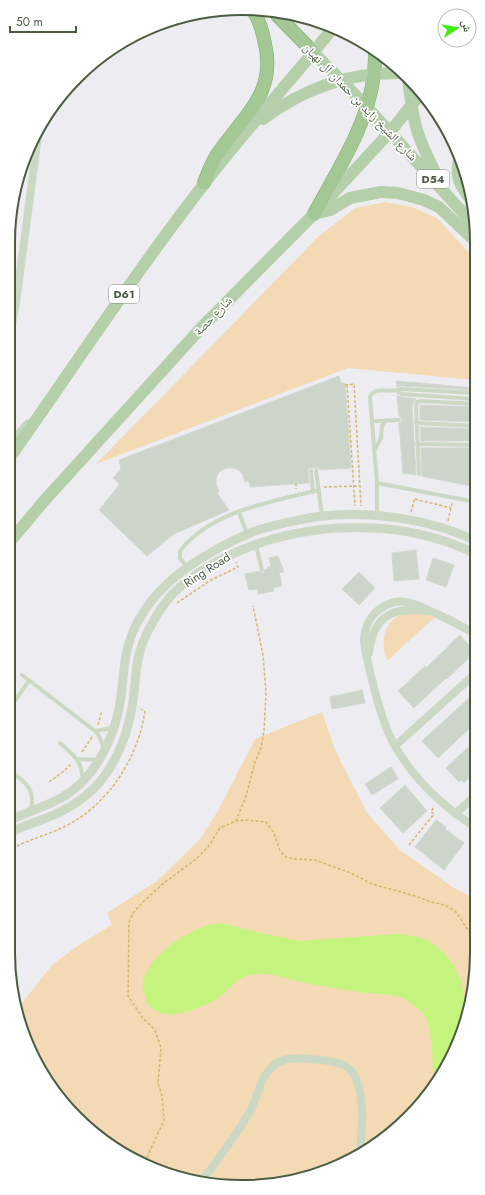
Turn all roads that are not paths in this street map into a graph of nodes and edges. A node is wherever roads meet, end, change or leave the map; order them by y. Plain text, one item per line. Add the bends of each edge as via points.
1 (256, 15) edge
2 (280, 18) edge
3 (330, 32) edge
4 (313, 52) junction
5 (375, 57) edge
6 (395, 73) edge
7 (374, 74) junction
8 (342, 80) junction
9 (409, 87) edge
10 (418, 97) edge
11 (411, 106) junction
12 (367, 107) junction
13 (246, 132) junction
14 (390, 132) junction
15 (37, 144) edge
16 (457, 167) edge
17 (204, 183) junction
18 (464, 190) edge
19 (444, 191) junction
20 (314, 214) junction
21 (469, 219) edge
22 (470, 236) edge
23 (15, 307) edge
24 (397, 391) junction
25 (470, 393) edge
26 (470, 399) edge
27 (470, 404) edge
28 (40, 414) junction
29 (386, 420) junction
30 (399, 420) dead end
31 (372, 421) junction
32 (416, 423) junction
33 (470, 426) edge
34 (15, 440) edge
35 (417, 444) junction
36 (470, 445) edge
37 (15, 450) edge
38 (374, 450) junction
39 (316, 470) dead end
40 (311, 471) dead end
41 (419, 474) dead end
42 (377, 483) junction
43 (319, 490) junction
44 (313, 492) junction
45 (470, 501) edge
46 (239, 512) junction
47 (322, 516) junction
48 (377, 516) junction
49 (247, 534) junction
50 (15, 536) edge
51 (470, 539) edge
52 (255, 544) junction
53 (470, 552) edge
54 (187, 568) junction
55 (262, 570) dead end
56 (470, 631) edge
57 (22, 675) dead end
58 (470, 679) edge
59 (29, 681) junction
60 (15, 700) edge
61 (114, 728) junction
62 (95, 731) junction
63 (60, 742) dead end
64 (395, 746) junction
65 (104, 750) junction
66 (77, 758) junction
67 (99, 760) junction
68 (15, 774) edge
69 (83, 780) junction
70 (470, 800) edge
71 (31, 811) junction
72 (455, 814) junction
73 (15, 818) edge
74 (470, 824) edge
75 (15, 830) edge
76 (361, 1147) edge
77 (205, 1177) edge

1 - 17 highway via 263,33 268,61 264,87 252,110 218,154
2 - 4 highway, شارع الشيخ زايد بن حمدان آل نهيان / D54
3 - 4 main road, D61
4 - 8 main road, شارع الشيخ زايد بن حمدان آل نهيان / D54
4 - 13 main road, D61
5 - 7 highway
6 - 7 main road
7 - 8 main road
7 - 12 highway
8 - 12 main road, شارع الشيخ زايد بن حمدان آل نهيان / D54
8 - 13 main road via 306,92 277,108
9 - 11 main road
10 - 11 main road, شارع حصة
11 - 14 main road, شارع حصة
11 - 19 main road via 421,143
12 - 14 main road, شارع الشيخ زايد بن حمدان آل نهيان / D54
12 - 20 highway via 356,138
13 - 17 main road, D61
14 - 19 main road, شارع الشيخ زايد بن حمدان آل نهيان / D54
14 - 20 main road, شارع حصة
15 - 23 street
16 - 18 main road via 458,178
17 - 28 main road, D61
19 - 21 main road, شارع الشيخ زايد بن حمدان آل نهيان / D54
20 - 22 main road via 330,210 350,198 381,192 398,193 439,207
20 - 50 main road, شارع حصة via 201,328
24 - 25 lane via 401,389
24 - 26 lane via 401,394
24 - 31 lane via 377,390 371,393
27 - 32 lane via 419,401 416,404
28 - 34 main road
28 - 37 main road, D61
29 - 30 lane
29 - 31 lane
29 - 38 lane via 382,426 381,438
31 - 38 lane
32 - 33 lane
32 - 35 lane
35 - 36 lane
35 - 41 lane
38 - 42 lane
39 - 43 lane
40 - 44 lane
42 - 45 lane
42 - 48 lane
43 - 44 lane
43 - 47 lane
44 - 46 lane via 283,498
46 - 49 lane
46 - 54 lane via 212,524 180,551
47 - 48 street, Ring Road
47 - 49 street, Ring Road via 275,525
48 - 51 street, Ring Road via 447,529
49 - 54 street, Ring Road
52 - 53 street, Ring Road via 322,529 353,528 412,534
52 - 55 lane
52 - 75 street, Ring Road via 215,562 188,580 169,598 154,620 142,644 128,730 115,760 102,779 87,795 69,808
54 - 61 street, Ring Road via 164,586 137,624 123,668 119,712
56 - 64 street via 430,611 406,609 396,611 378,624 370,642 368,661 379,705
57 - 59 lane
58 - 64 street
59 - 60 lane
59 - 62 lane
61 - 62 lane
61 - 65 street, Ring Road
62 - 65 lane
63 - 66 lane
64 - 72 street via 417,777
65 - 67 street, Ring Road
66 - 67 lane
66 - 69 lane
67 - 69 street, Ring Road
68 - 71 lane via 29,787 33,798
69 - 71 street, Ring Road via 62,797
70 - 72 street
71 - 73 street, Ring Road
72 - 74 street
76 - 77 street via 362,1114 359,1086 349,1068 340,1063 293,1058 280,1062 269,1070 250,1112

